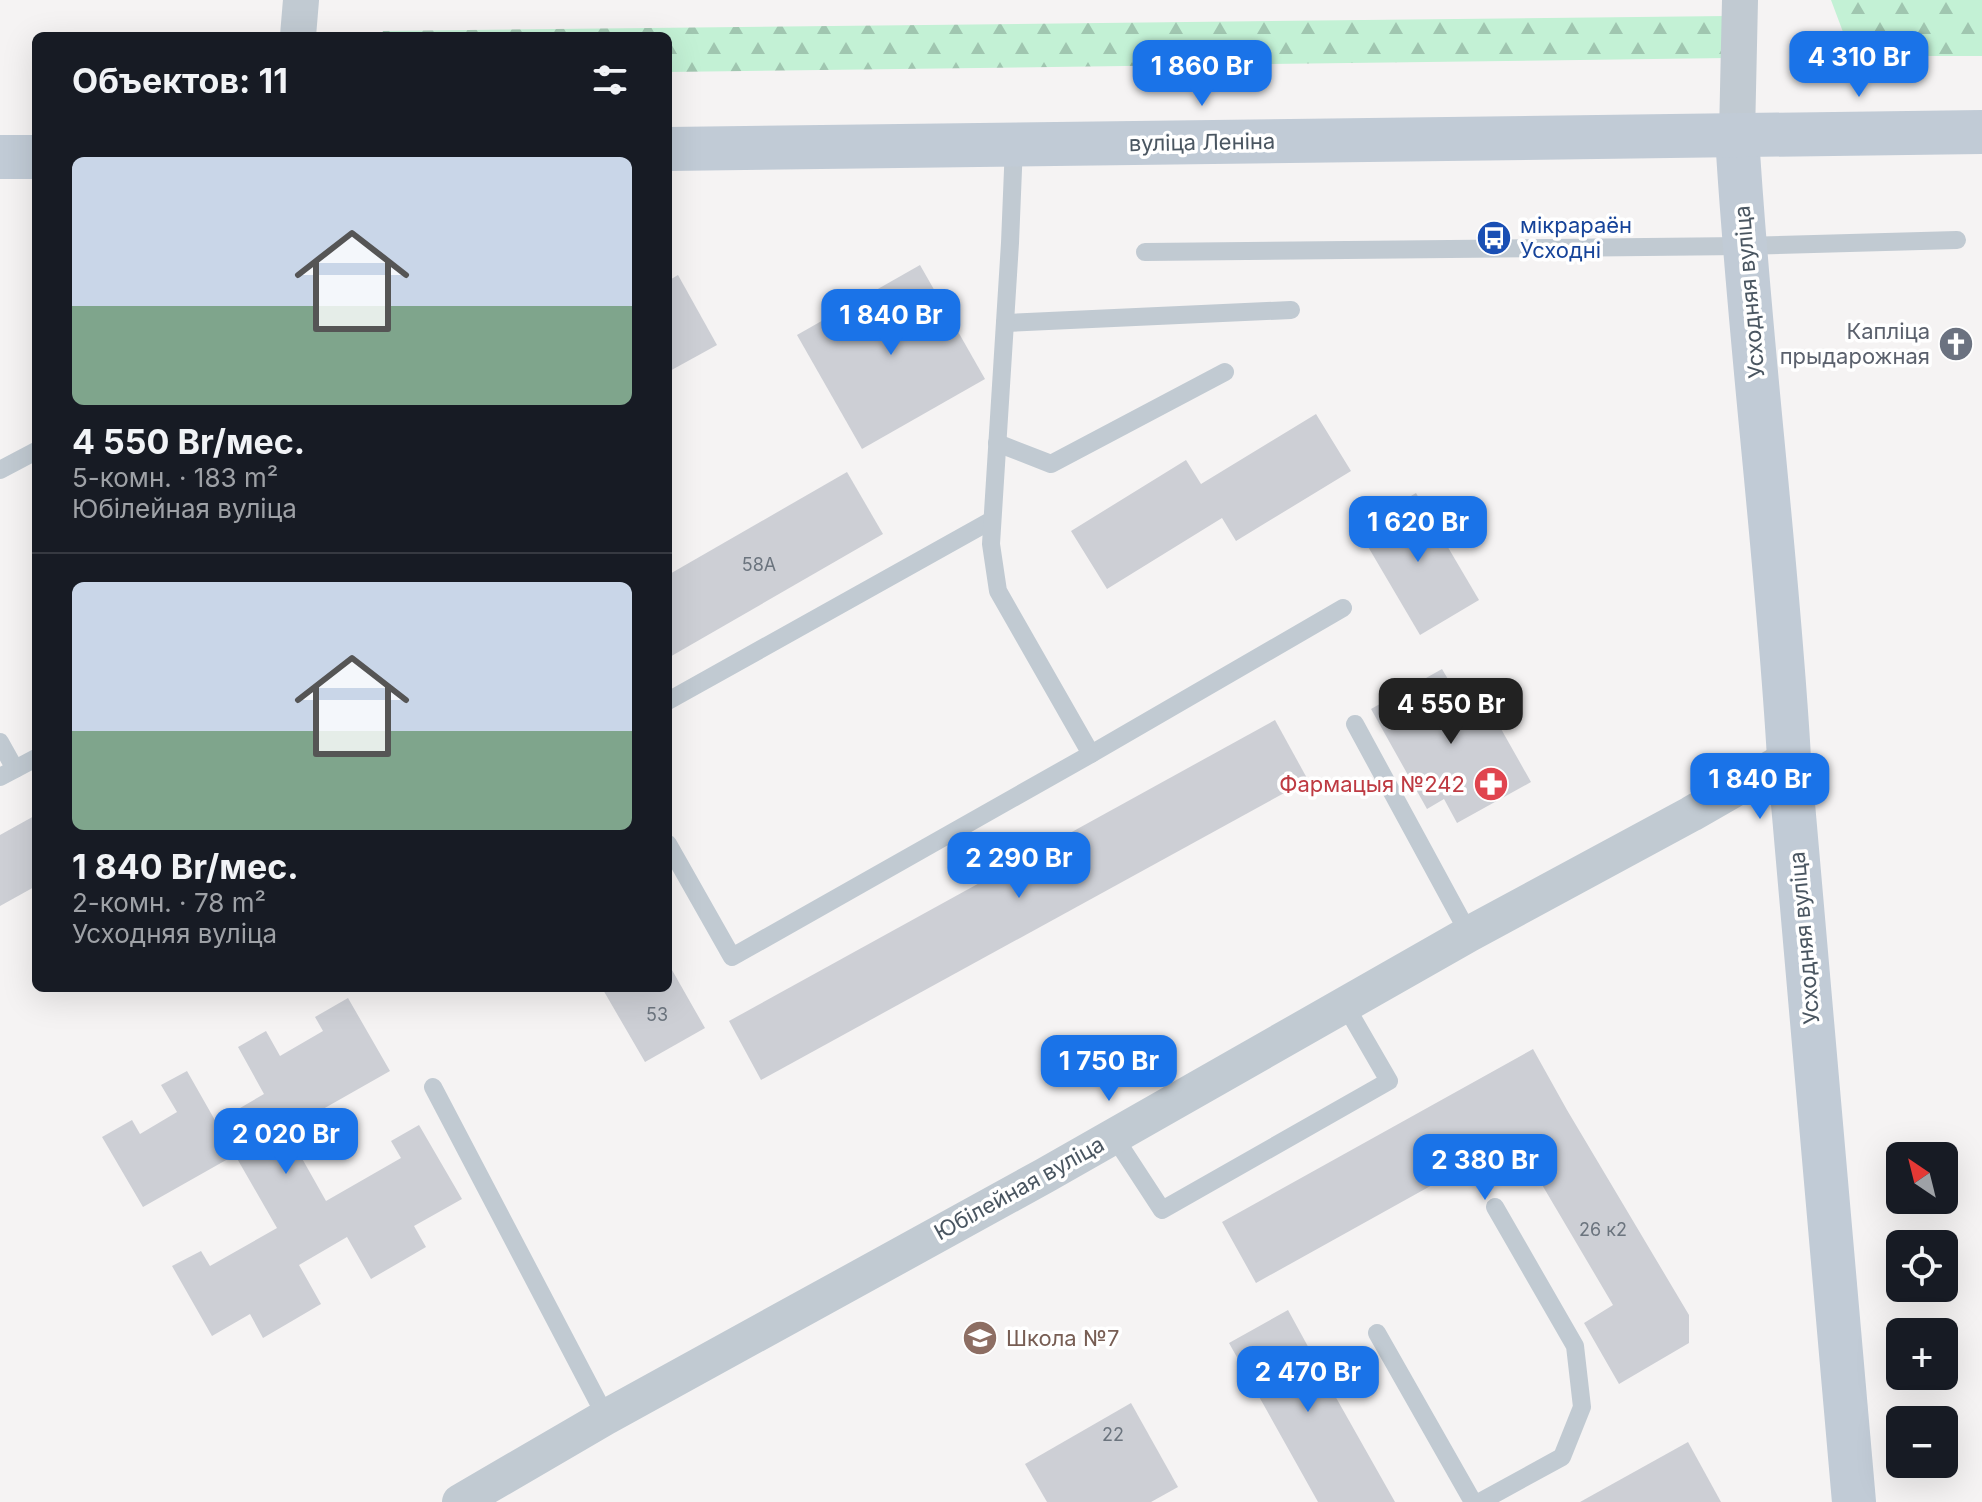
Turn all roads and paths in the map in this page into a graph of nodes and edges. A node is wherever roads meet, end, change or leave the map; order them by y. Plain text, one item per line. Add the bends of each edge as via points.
1 (301, 0) edge
2 (1740, 0) edge
3 (298, 32) edge
4 (1982, 132) edge
5 (1737, 135) junction
6 (1014, 145) junction
7 (672, 149) edge
8 (0, 157) edge
9 (32, 157) edge
10 (1957, 240) dead end
11 (1743, 246) junction
12 (1145, 252) dead end
13 (1291, 310) dead end
14 (1005, 323) junction
15 (1225, 372) dead end
16 (997, 443) junction
17 (32, 453) edge
18 (0, 470) edge
19 (992, 520) junction
20 (1343, 608) dead end
21 (672, 699) edge
22 (1355, 724) dead end
23 (0, 742) edge
24 (1091, 754) junction
25 (1789, 758) junction
26 (32, 760) edge
27 (7, 773) edge
28 (672, 851) edge
29 (1469, 934) junction
30 (1345, 1005) junction
31 (433, 1087) dead end
32 (1113, 1135) junction
33 (1495, 1207) dead end
34 (1377, 1333) dead end
35 (606, 1417) junction
36 (460, 1502) edge
37 (1473, 1502) edge
38 (1480, 1502) edge
39 (1854, 1502) edge

1 - 3 street
2 - 5 street
4 - 5 main road, вуліца Леніна
5 - 6 main road, вуліца Леніна
5 - 11 main road, Усходняя вуліца
6 - 7 main road, вуліца Леніна
6 - 14 lane
8 - 9 main road
10 - 11 lane
11 - 12 lane
11 - 25 main road, Усходняя вуліца
13 - 14 lane
14 - 16 lane
15 - 16 lane via 1051,464
16 - 19 lane
17 - 18 lane
19 - 21 lane
19 - 24 lane via 998,591
20 - 24 lane
22 - 29 lane
23 - 27 lane
24 - 28 lane via 732,957
25 - 29 street, Юбілейная вуліца
25 - 39 main road, Усходняя вуліца
26 - 27 lane
29 - 30 street, Юбілейная вуліца
30 - 32 street, Юбілейная вуліца
30 - 32 lane via 1389,1081 1162,1210
31 - 35 lane
32 - 35 street, Юбілейная вуліца
33 - 38 lane via 1575,1346 1582,1407 1562,1457
34 - 37 lane
35 - 36 street, Юбілейная вуліца

